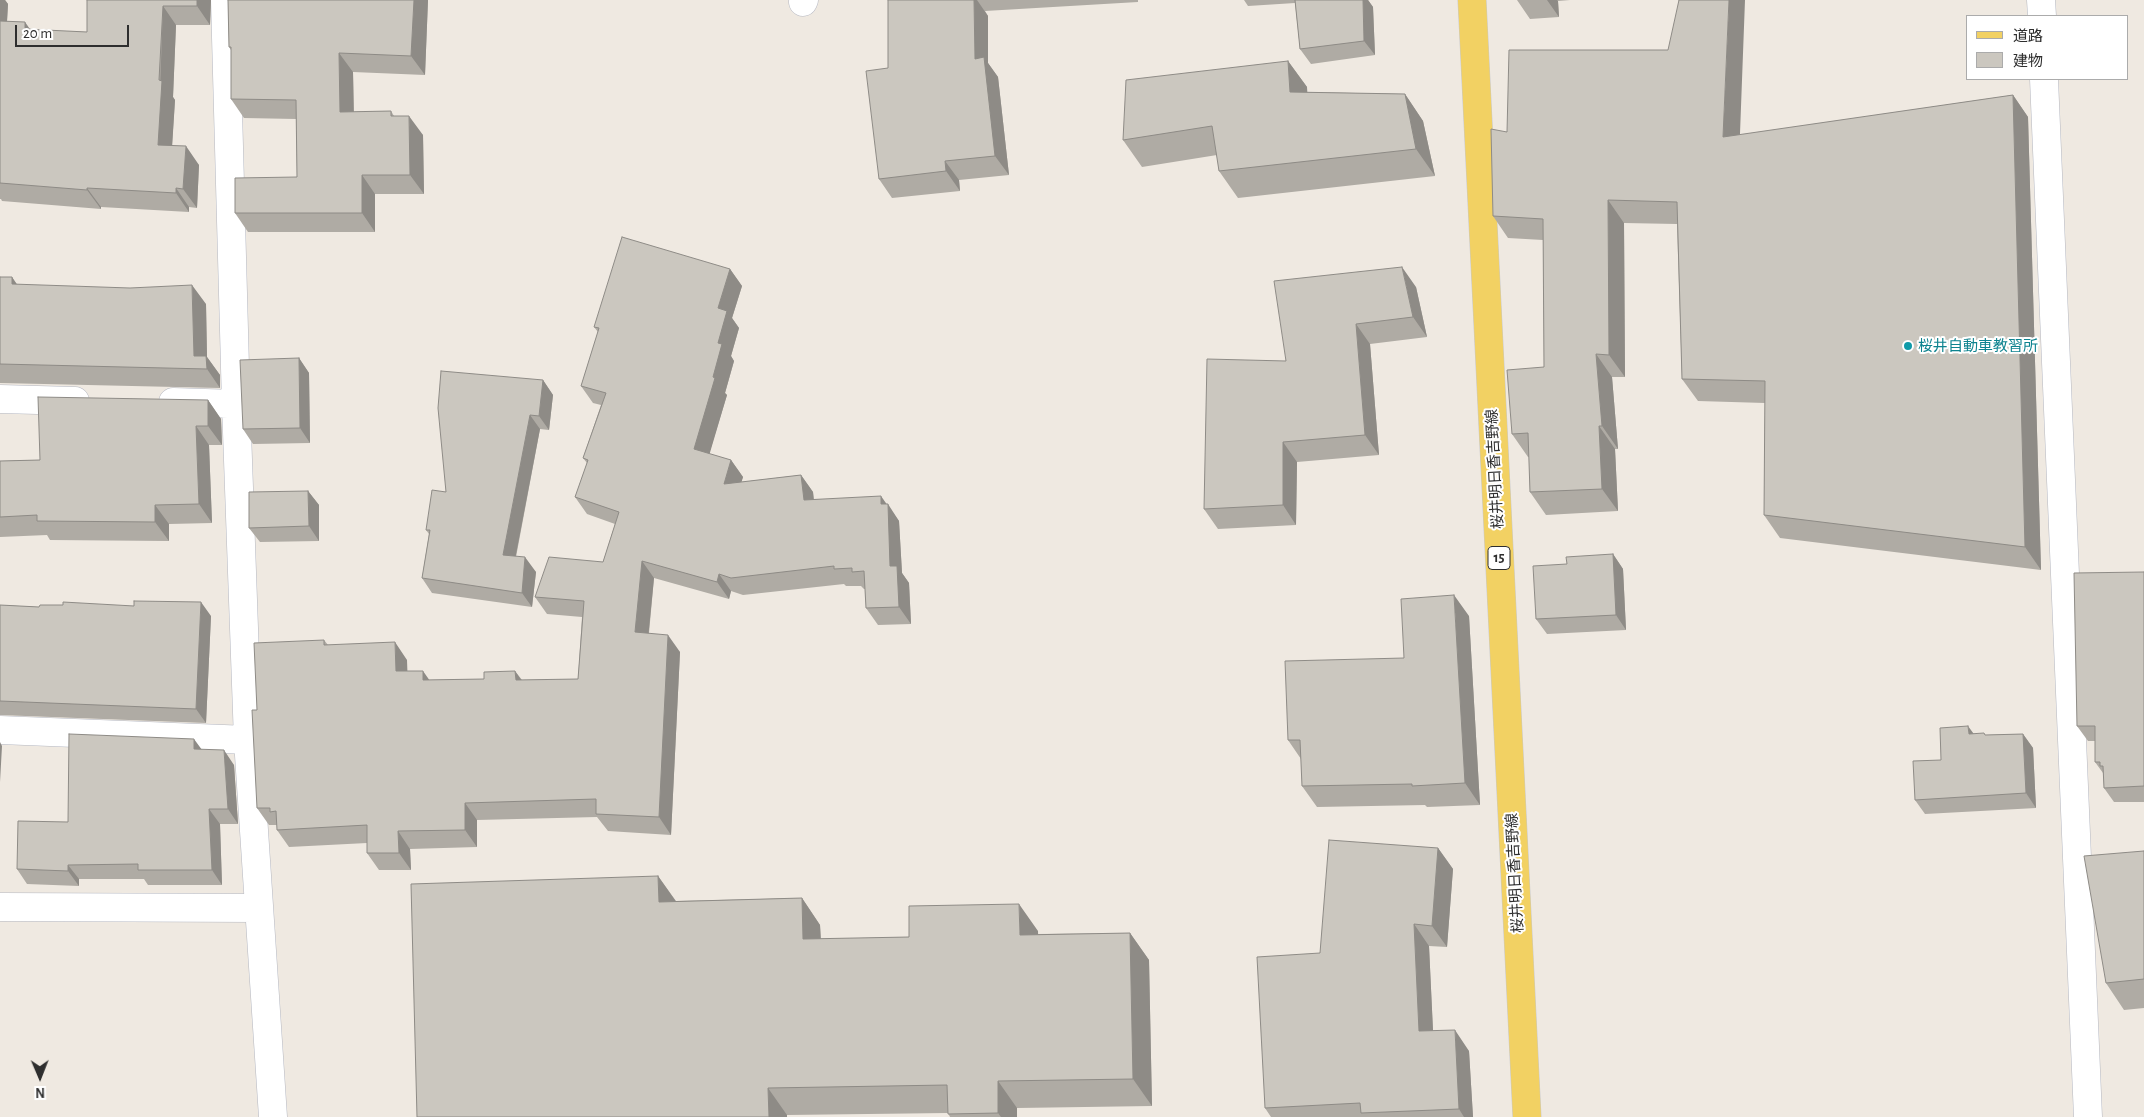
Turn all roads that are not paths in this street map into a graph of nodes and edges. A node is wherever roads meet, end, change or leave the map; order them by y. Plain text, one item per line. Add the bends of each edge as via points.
1 (225, 0) edge
2 (1472, 0) edge
3 (2041, 0) edge
4 (2042, 15) edge
5 (2044, 80) edge
6 (0, 400) edge
7 (98, 401) edge
8 (148, 402) edge
9 (236, 404) junction
10 (0, 730) edge
11 (248, 740) junction
12 (0, 907) edge
13 (258, 908) junction
14 (273, 1117) edge
15 (1527, 1117) edge
16 (2088, 1117) edge

1 - 9 street
2 - 15 main road, 桜井明日香吉野線 / 15
3 - 4 street
5 - 16 street
6 - 7 street
8 - 9 street
9 - 11 street
10 - 11 street
11 - 13 street
12 - 13 street
13 - 14 street

